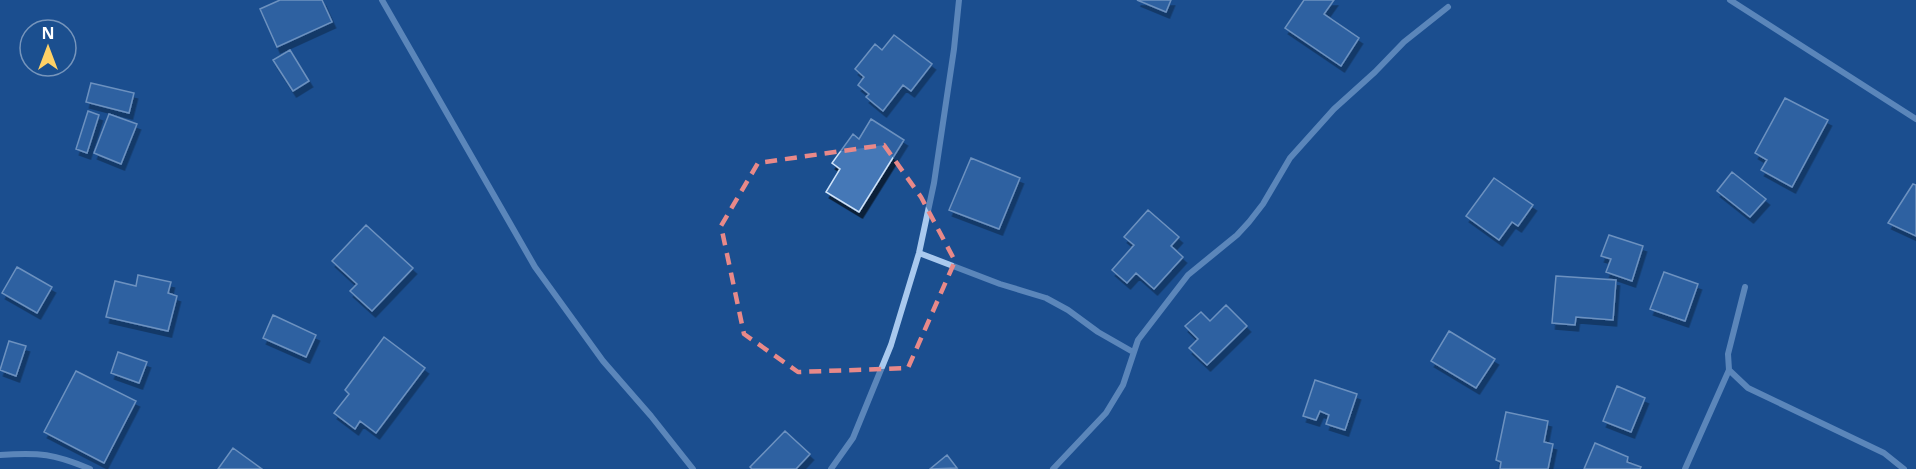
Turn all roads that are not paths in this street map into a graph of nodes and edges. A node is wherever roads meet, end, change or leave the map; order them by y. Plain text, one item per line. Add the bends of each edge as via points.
1 (382, 0) edge
2 (959, 0) edge
3 (1730, 0) edge
4 (1448, 7) dead end
5 (1916, 118) edge
6 (920, 253) junction
7 (1745, 287) dead end
8 (1133, 352) junction
9 (1729, 370) junction
10 (0, 455) edge
11 (90, 469) edge
12 (693, 469) edge
13 (831, 469) edge
14 (1053, 469) edge
15 (1685, 469) edge
16 (1904, 469) edge

1 - 12 street via 535,267 603,361
2 - 6 street via 934,183
3 - 5 street
4 - 8 street via 1404,42 1334,109 1290,158 1249,222 1188,275
6 - 8 street via 1046,298
6 - 13 street via 891,345 853,438
7 - 9 street via 1728,354
8 - 14 street via 1123,385 1106,413
9 - 15 street
9 - 16 street via 1748,388 1884,453
10 - 11 street via 32,453 64,458

